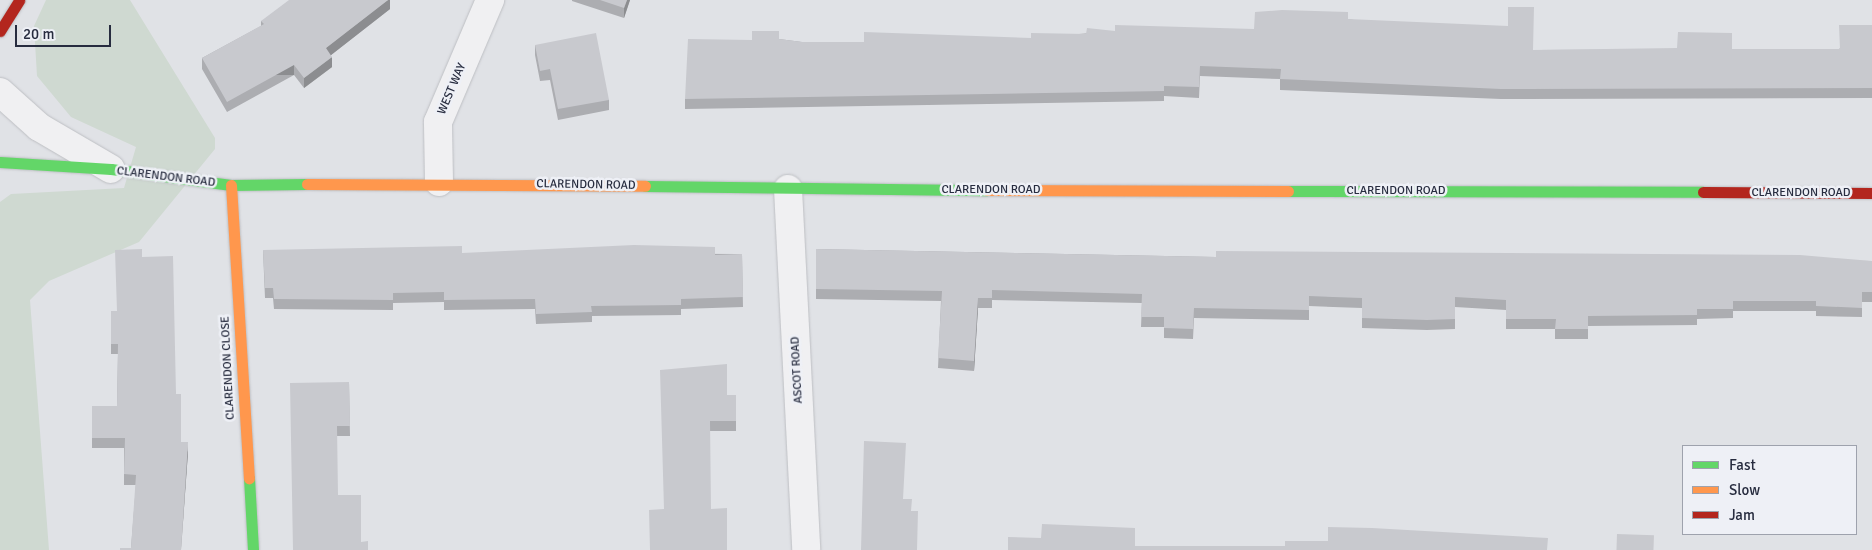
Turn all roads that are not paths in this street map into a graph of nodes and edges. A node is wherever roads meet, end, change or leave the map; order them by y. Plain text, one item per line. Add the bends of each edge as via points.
1 (19, 0) edge
2 (490, 0) edge
3 (0, 31) edge
4 (0, 92) edge
5 (0, 162) edge
6 (111, 169) junction
7 (439, 182) junction
8 (231, 185) junction
9 (788, 189) junction
10 (1872, 193) edge
11 (253, 550) edge
12 (806, 550) edge

1 - 3 street
2 - 7 street, WEST WAY via 438,122
4 - 6 street, CLARENDON ROAD via 39,127
5 - 6 street, CLARENDON ROAD
6 - 8 street, CLARENDON ROAD
7 - 8 street, CLARENDON ROAD
7 - 9 street, CLARENDON ROAD
8 - 11 street, CLARENDON CLOSE
9 - 10 street, CLARENDON ROAD
9 - 12 street, ASCOT ROAD

